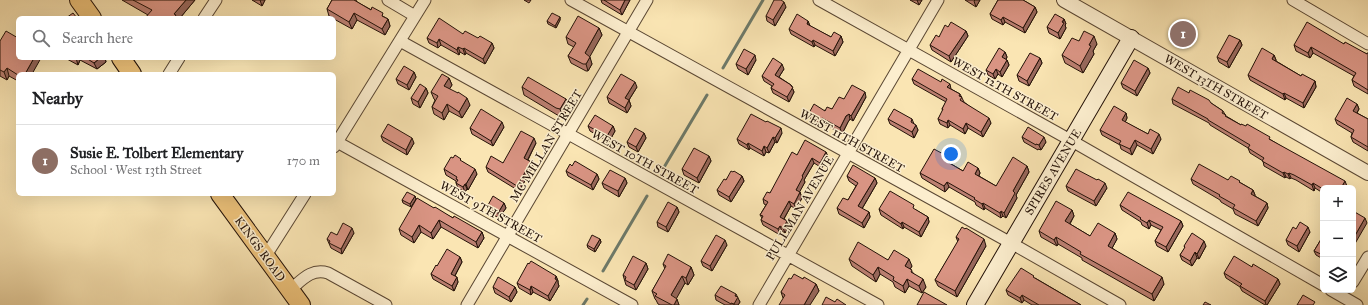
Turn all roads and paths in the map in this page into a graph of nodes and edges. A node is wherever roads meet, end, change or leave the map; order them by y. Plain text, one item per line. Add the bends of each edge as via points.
1 (80, 0) edge
2 (216, 0) edge
3 (388, 0) edge
4 (425, 0) edge
5 (571, 0) edge
6 (647, 0) edge
7 (819, 0) edge
8 (938, 0) edge
9 (1064, 0) edge
10 (1293, 0) edge
11 (91, 16) edge
12 (205, 16) edge
13 (415, 16) junction
14 (628, 32) junction
15 (1131, 38) junction
16 (400, 41) junction
17 (1368, 44) edge
18 (908, 50) junction
19 (122, 60) edge
20 (178, 60) edge
21 (131, 72) edge
22 (170, 72) edge
23 (568, 134) junction
24 (1072, 140) junction
25 (336, 144) edge
26 (848, 154) junction
27 (1368, 173) edge
28 (221, 196) edge
29 (304, 196) edge
30 (507, 236) junction
31 (1011, 243) junction
32 (788, 255) junction
33 (265, 257) junction
34 (1368, 257) edge
35 (1356, 277) edge
36 (1320, 283) edge
37 (290, 290) junction
38 (1344, 297) edge
39 (301, 305) edge
40 (386, 305) edge
41 (466, 305) edge
42 (632, 305) edge
43 (759, 305) edge
44 (878, 305) edge
45 (975, 305) edge
46 (1120, 305) edge
47 (1358, 305) edge

1 - 11 main road
2 - 12 street
3 - 13 street
4 - 13 street
5 - 14 street, WEST 11TH STREET
6 - 14 street, MC MILLAN STREET
7 - 18 street, WEST 12TH STREET
8 - 18 street, PULLMAN AVENUE
9 - 15 street, WEST 13TH STREET
10 - 17 street
13 - 16 street
14 - 23 street, MC MILLAN STREET
14 - 26 street, WEST 11TH STREET
15 - 24 main road, SPIRES AVENUE
15 - 27 street, WEST 13TH STREET
16 - 23 street, WEST 10TH STREET
16 - 25 street
18 - 24 street, WEST 12TH STREET
18 - 26 street, PULLMAN AVENUE
19 - 21 main road
20 - 22 street
23 - 30 street, MC MILLAN STREET
23 - 32 street, WEST 10TH STREET
24 - 31 main road, SPIRES AVENUE
24 - 36 street, WEST 12TH STREET
25 - 30 street, WEST 9TH STREET
26 - 31 street, WEST 11TH STREET
26 - 32 street, PULLMAN AVENUE
28 - 33 main road, KINGS ROAD
29 - 33 street
30 - 41 street, MC MILLAN STREET
30 - 42 street, WEST 9TH STREET
31 - 45 main road, SPIRES AVENUE
31 - 46 street, WEST 11TH STREET
32 - 43 street, PULLMAN AVENUE
32 - 44 street, WEST 10TH STREET
33 - 37 main road, KINGS ROAD
34 - 35 street
37 - 39 main road, KINGS ROAD
37 - 40 street via 311,273 323,271
38 - 47 street

